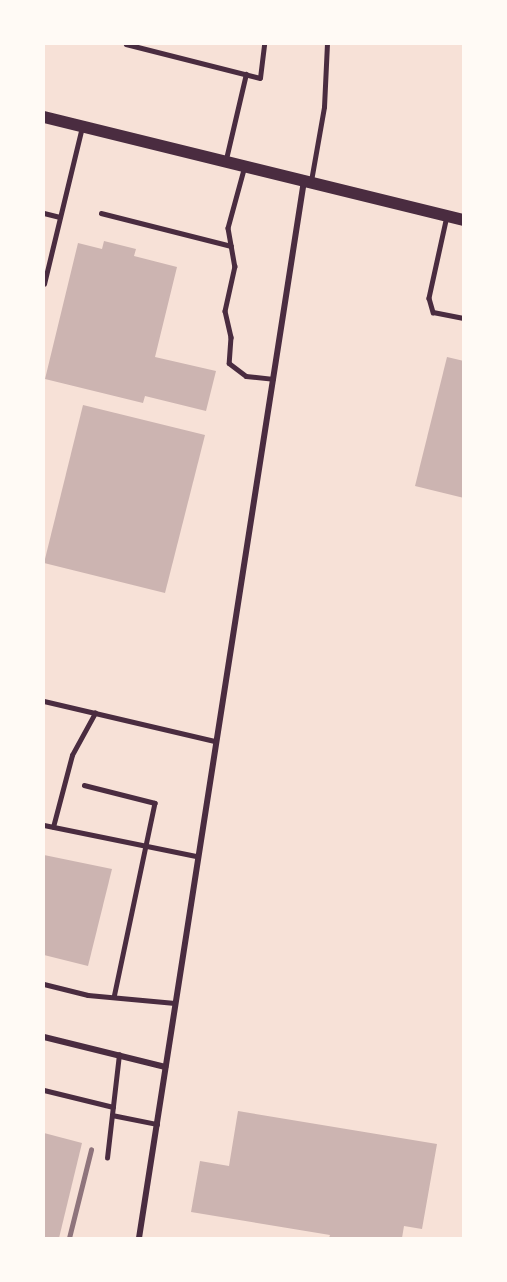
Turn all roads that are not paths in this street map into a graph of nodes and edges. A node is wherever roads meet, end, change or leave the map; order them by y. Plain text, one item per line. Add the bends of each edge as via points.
1 (126, 44) edge
2 (264, 44) edge
3 (327, 44) edge
4 (246, 74) junction
5 (44, 117) edge
6 (82, 127) junction
7 (225, 162) junction
8 (245, 166) junction
9 (307, 181) junction
10 (44, 213) edge
11 (101, 213) dead end
12 (447, 216) junction
13 (60, 217) junction
14 (464, 220) edge
15 (231, 246) junction
16 (44, 284) edge
17 (464, 318) edge
18 (273, 379) junction
19 (44, 701) edge
20 (94, 713) junction
21 (215, 741) junction
22 (84, 785) dead end
23 (44, 825) edge
24 (53, 827) junction
25 (147, 848) junction
26 (197, 856) junction
27 (44, 984) edge
28 (114, 997) junction
29 (175, 1003) junction
30 (44, 1036) edge
31 (119, 1055) junction
32 (165, 1066) junction
33 (44, 1090) edge
34 (113, 1107) junction
35 (112, 1115) junction
36 (157, 1124) junction
37 (107, 1158) dead end
38 (139, 1239) edge

1 - 4 lane
2 - 4 lane via 260,78
3 - 9 lane via 324,107
4 - 7 lane
5 - 6 main road
6 - 7 main road
6 - 13 lane
7 - 8 main road
8 - 9 main road
8 - 15 lane via 228,228
9 - 12 main road
9 - 18 street
10 - 13 lane
11 - 15 lane
12 - 14 main road
12 - 17 lane via 429,298 433,312
13 - 16 lane
15 - 18 lane via 235,266 225,311 231,337 229,363 246,376
18 - 21 street
19 - 20 lane
20 - 21 lane
20 - 24 lane via 72,755
21 - 26 street
22 - 25 lane via 155,802
23 - 24 lane
24 - 25 lane
25 - 26 lane
25 - 28 lane
26 - 29 street
27 - 28 lane
28 - 29 lane
29 - 32 street
30 - 31 street
31 - 32 street
31 - 34 lane
32 - 36 street
33 - 34 lane
34 - 35 lane
35 - 36 lane
35 - 37 lane
36 - 38 street

